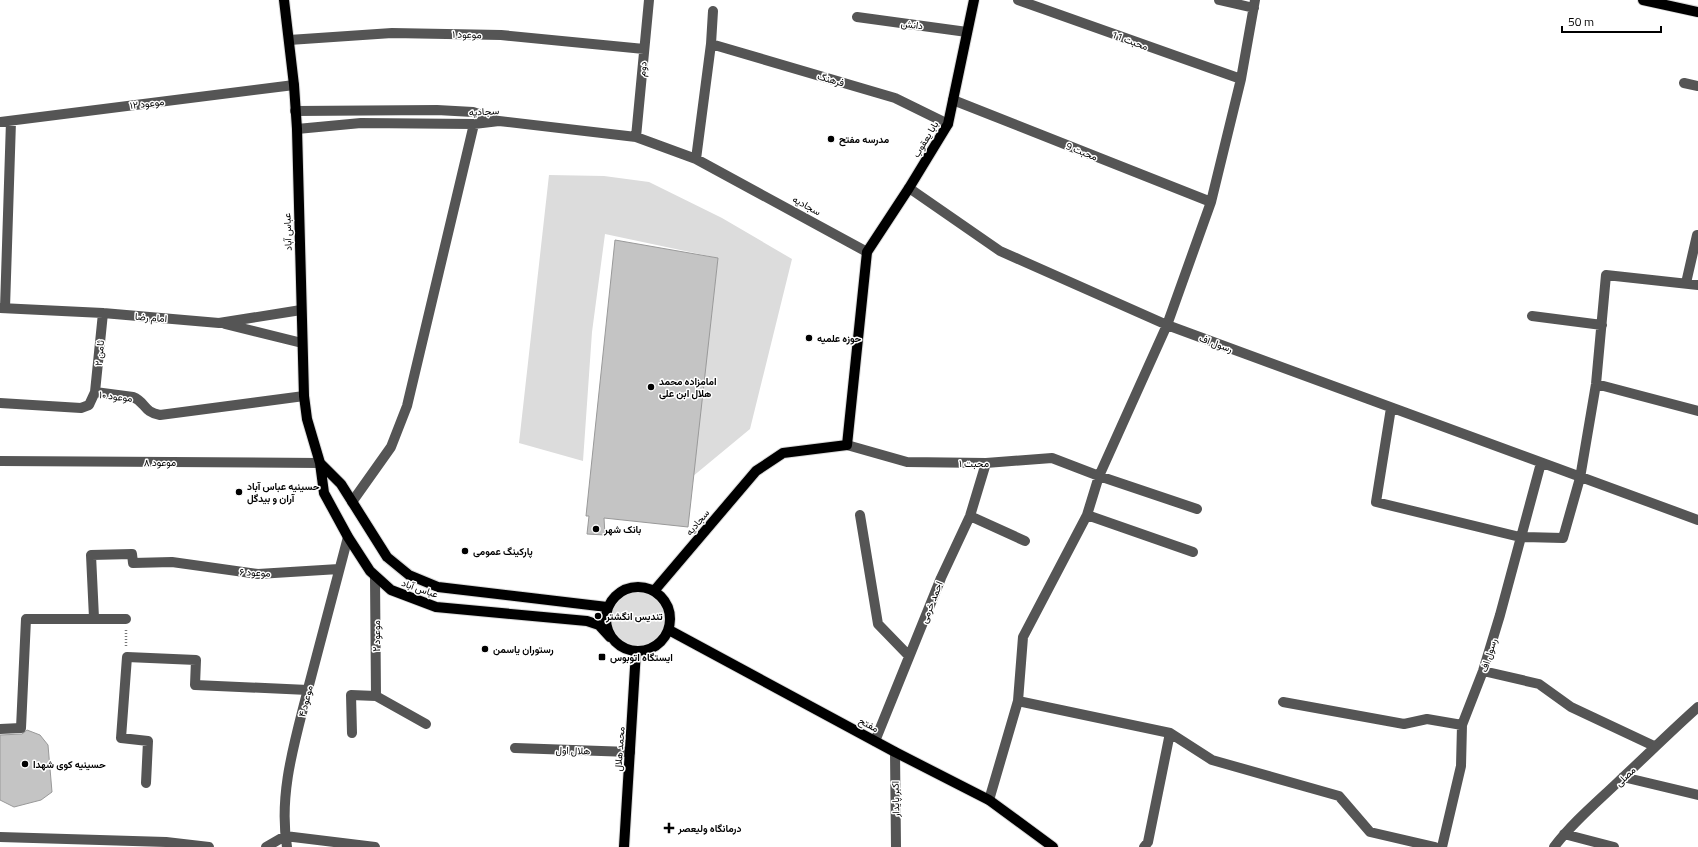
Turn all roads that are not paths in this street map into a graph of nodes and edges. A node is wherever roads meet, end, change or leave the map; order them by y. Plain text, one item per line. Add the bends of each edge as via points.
1 (284, 0) edge
2 (649, 0) edge
3 (974, 0) edge
4 (1018, 0) edge
5 (1218, 0) edge
6 (1643, 0) edge
7 (1254, 4) edge
8 (714, 11) dead end
9 (1698, 12) edge
10 (857, 17) dead end
11 (967, 32) junction
12 (289, 40) junction
13 (711, 44) junction
14 (644, 49) junction
15 (1241, 80) junction
16 (1684, 83) dead end
17 (294, 85) junction
18 (1698, 86) edge
19 (953, 100) junction
20 (295, 111) junction
21 (11, 121) junction
22 (499, 121) junction
23 (0, 122) edge
24 (474, 124) junction
25 (948, 124) junction
26 (296, 130) junction
27 (636, 137) junction
28 (696, 159) junction
29 (909, 188) junction
30 (1210, 202) junction
31 (1696, 235) dead end
32 (867, 252) junction
33 (1686, 283) junction
34 (1698, 285) edge
35 (3, 308) edge
36 (301, 310) junction
37 (103, 314) junction
38 (1532, 316) dead end
39 (219, 323) junction
40 (1167, 325) junction
41 (1602, 325) junction
42 (302, 343) junction
43 (1596, 384) junction
44 (95, 392) junction
45 (304, 396) junction
46 (0, 403) edge
47 (1391, 408) junction
48 (1698, 411) edge
49 (847, 445) junction
50 (0, 461) edge
51 (320, 463) junction
52 (986, 463) junction
53 (1541, 463) junction
54 (1099, 476) junction
55 (1580, 478) junction
56 (352, 502) junction
57 (1197, 509) dead end
58 (860, 515) dead end
59 (1087, 515) junction
60 (970, 516) junction
61 (1698, 520) edge
62 (348, 537) junction
63 (1520, 537) junction
64 (1024, 541) dead end
65 (1192, 552) dead end
66 (339, 569) junction
67 (376, 577) junction
68 (654, 590) junction
69 (607, 607) junction
70 (94, 618) junction
71 (126, 619) road end
72 (668, 630) junction
73 (610, 637) junction
74 (636, 652) junction
75 (910, 656) junction
76 (1483, 671) junction
77 (308, 690) junction
78 (376, 696) junction
79 (1018, 701) junction
80 (1283, 702) dead end
81 (1698, 707) edge
82 (426, 724) dead end
83 (1462, 725) junction
84 (0, 729) edge
85 (352, 733) dead end
86 (1170, 733) junction
87 (875, 741) junction
88 (1654, 746) junction
89 (515, 748) dead end
90 (630, 752) junction
91 (895, 752) junction
92 (1623, 777) junction
93 (146, 783) dead end
94 (1698, 796) edge
95 (989, 800) junction
96 (1564, 834) junction
97 (285, 836) junction
98 (0, 837) edge
99 (0, 840) edge
100 (166, 845) edge
101 (1147, 845) edge
102 (2, 847) edge
103 (209, 847) edge
104 (266, 847) edge
105 (287, 847) edge
106 (375, 847) edge
107 (624, 847) edge
108 (896, 847) edge
109 (1053, 847) edge
110 (1435, 847) edge
111 (1442, 847) edge
112 (1554, 847) edge
113 (1614, 847) edge

1 - 12 main road, عباس آباد
2 - 14 street, دوم
3 - 11 main road, بابا یعقوب
4 - 15 street, محبت 11
5 - 7 street
6 - 9 main road
7 - 15 street
8 - 13 street
10 - 11 street, دانش
11 - 19 main road, بابا یعقوب
12 - 14 street, موعود ۱ via 392,33 486,34
12 - 17 main road, عباس آباد
13 - 25 street, فرهنگ via 895,98
13 - 28 street
14 - 27 street, دوم
15 - 30 street
16 - 18 street
17 - 20 main road, عباس آباد
17 - 21 street, موعود ۱۲
19 - 25 main road, بابا یعقوب
19 - 30 street, محبت 9
20 - 22 street via 438,110 473,112
20 - 26 main road, عباس آباد
21 - 23 street, موعود ۱۲
21 - 35 street
22 - 24 street, سجادیه
22 - 27 street, سجادیه
24 - 26 street, سجادیه via 361,123
24 - 56 street via 407,406 391,447
25 - 29 main road, بابا یعقوب
26 - 36 main road, عباس آباد
27 - 28 street, سجادیه
28 - 32 street, سجادیه
29 - 32 main road, بابا یعقوب
29 - 40 street, رسول اف via 1000,251
30 - 40 street
31 - 33 street
32 - 49 main road
33 - 34 street
33 - 41 street via 1606,275
35 - 37 street, امام رضا
36 - 39 street, امام رضا
36 - 42 main road, عباس آباد
37 - 39 street, امام رضا
37 - 44 street, ثامن ۲
38 - 41 street
39 - 42 street
40 - 47 street, رسول اف
40 - 54 street
41 - 43 street
42 - 45 main road, عباس آباد
43 - 48 street
43 - 55 street
44 - 45 street, موعود ۱۰ via 138,399 147,410 160,415
44 - 46 street, موعود ۱۰ via 89,405 81,408
45 - 51 main road, عباس آباد
47 - 53 street, رسول اف
47 - 63 street via 1376,502
49 - 52 street, محبت ۱ via 907,462
49 - 68 main road, سجادیه via 783,453 756,471
50 - 51 street, موعود ۸
51 - 56 main road, عباس آباد via 341,484
51 - 62 main road, عباس آباد via 324,493
52 - 54 street, محبت ۱ via 1052,458
52 - 60 street, احمد خرمی
53 - 55 street, رسول اف
53 - 63 street, رسول اف
54 - 57 street, محبت ۱
54 - 59 street
55 - 61 street, رسول اف
55 - 63 street via 1563,538
56 - 69 main road, عباس آباد via 387,557 409,575 438,587
58 - 75 street via 878,624
59 - 65 street
59 - 79 street via 1023,637
60 - 64 street
60 - 75 street, احمد خرمی via 941,578
62 - 66 street, موعود ۴
62 - 67 main road, عباس آباد
63 - 76 street, رسول اف
66 - 70 street, موعود ۶ via 258,574 172,562 133,563 132,554 92,555
66 - 77 street, موعود ۴
67 - 73 main road, عباس آباد via 391,590 436,606 587,622 599,625
67 - 78 street, موعود ۲
68 - 69 main road via 632,587 612,598
68 - 72 main road via 668,607
69 - 73 main road via 605,617
70 - 71 street
70 - 84 street via 26,619 21,728
72 - 74 main road via 664,639 656,646
72 - 87 main road, مفتح
73 - 74 main road via 622,647
74 - 90 main road, محمد هلال
75 - 87 street, احمد خرمی
76 - 83 street, رسول اف
76 - 88 street via 1539,684 1571,707
77 - 93 street via 195,685 196,660 127,657 121,738 148,741
77 - 97 street, موعود ۴ via 291,758 285,797
78 - 82 street
78 - 85 street via 351,695
79 - 86 street
79 - 95 street
80 - 83 street via 1404,724 1427,718
81 - 88 street, مصلی
83 - 111 street, رسول اف via 1461,766
86 - 101 street
86 - 110 street via 1212,760 1338,796 1370,832
87 - 91 main road, مفتح
88 - 92 street, مصلی
89 - 90 street, هلال اول
90 - 107 main road, محمد هلال
91 - 95 main road, مفتح
91 - 108 street, اکبر پایدار
92 - 94 street
92 - 96 street, مصلی
95 - 109 main road, مفتح
96 - 112 street, مصلی
96 - 113 street
97 - 104 street
97 - 105 street, موعود ۴
97 - 106 street
98 - 100 street
99 - 102 street
100 - 103 street

